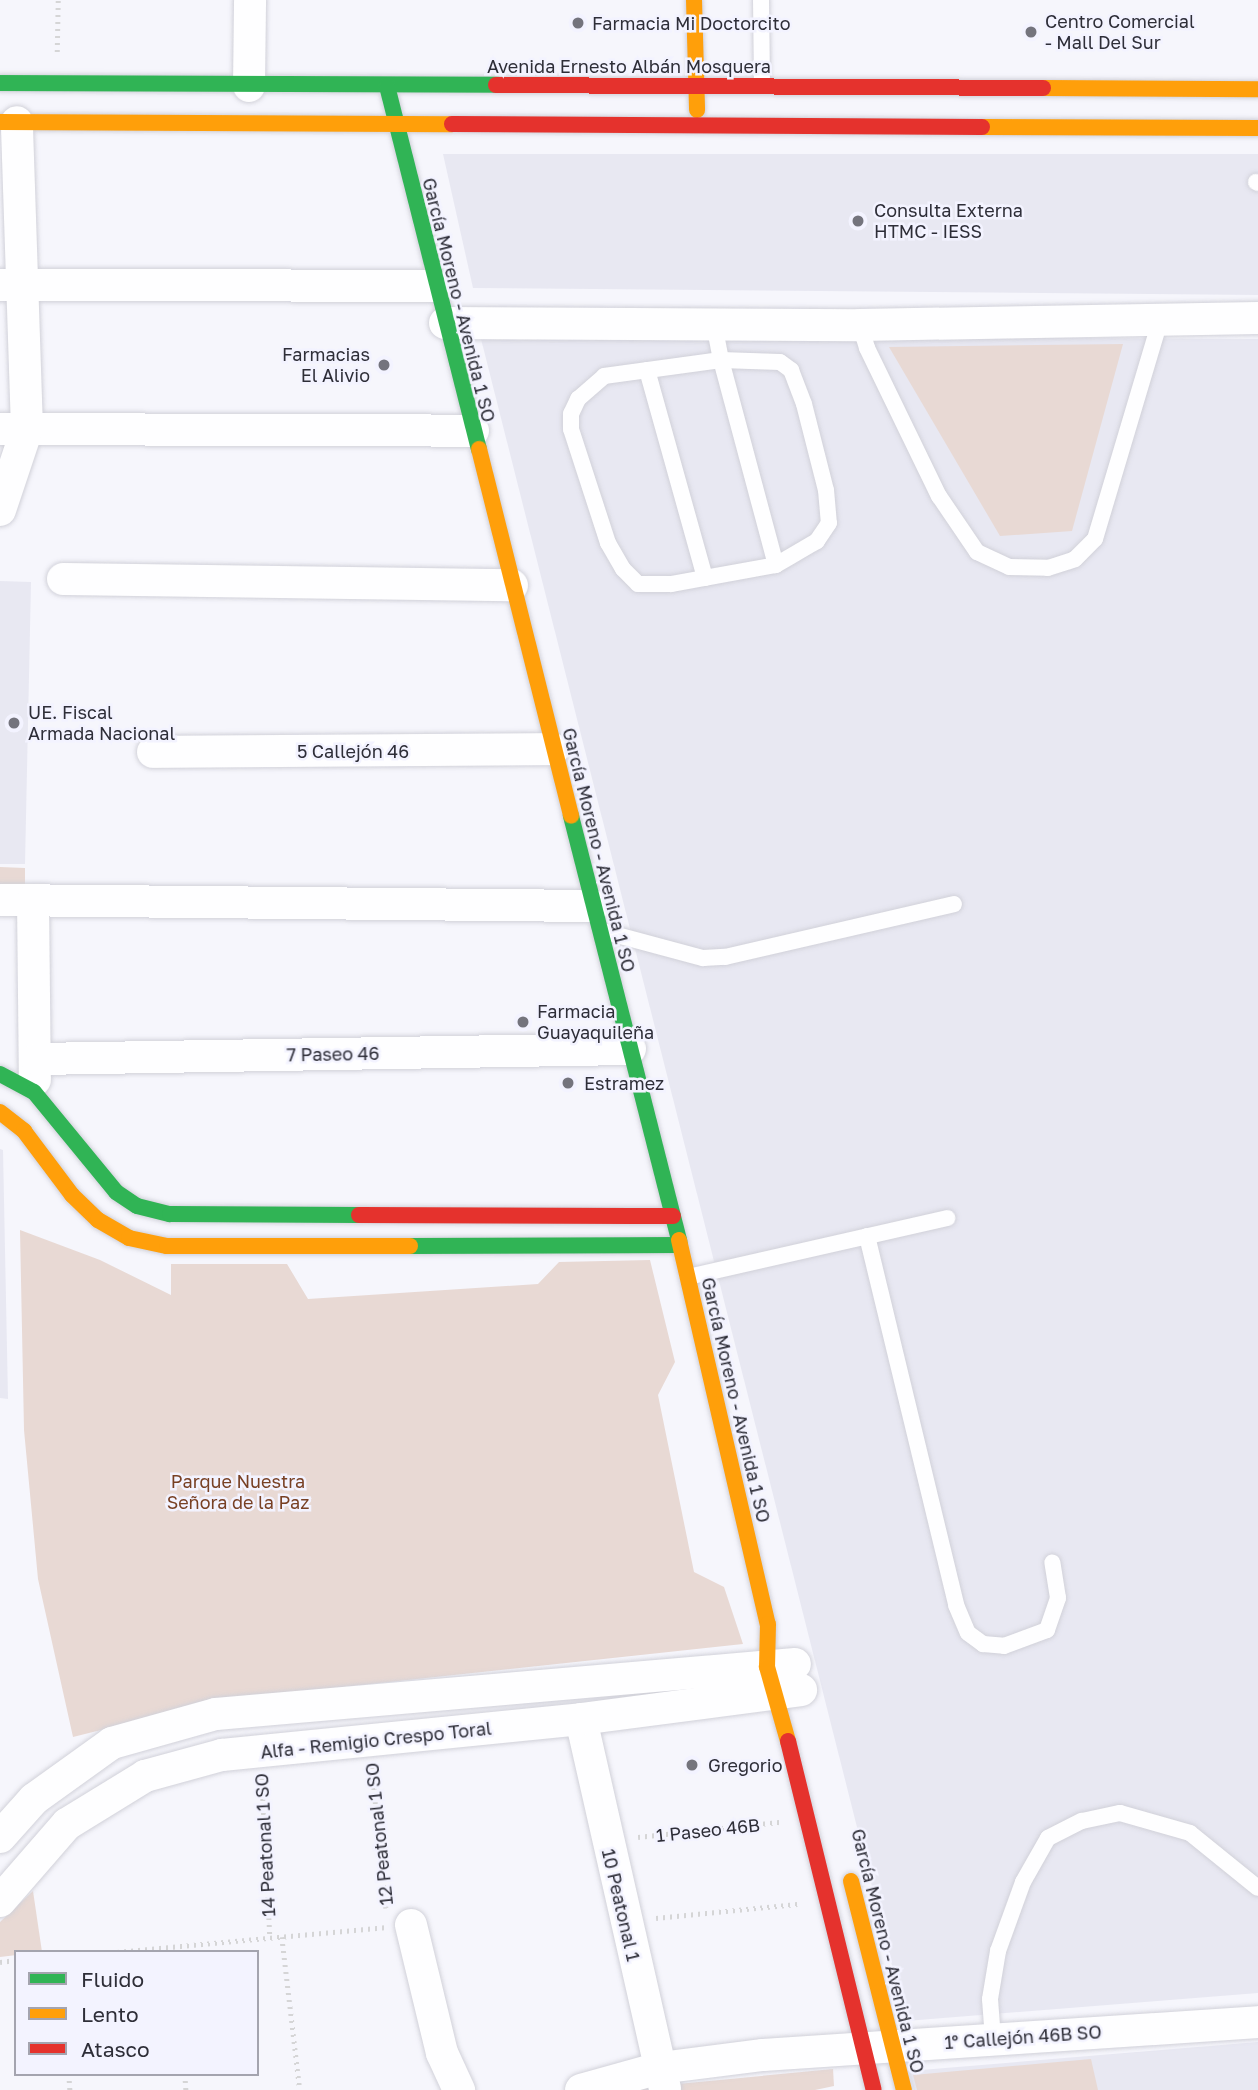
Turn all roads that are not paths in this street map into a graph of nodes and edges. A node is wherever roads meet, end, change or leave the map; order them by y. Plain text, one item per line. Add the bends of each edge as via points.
1 (250, 0) edge
2 (694, 0) edge
3 (761, 0) edge
4 (0, 83) edge
5 (762, 84) junction
6 (249, 86) junction
7 (387, 86) junction
8 (697, 86) junction
9 (1258, 89) edge
10 (8, 122) edge
11 (394, 125) junction
12 (698, 125) junction
13 (1258, 128) edge
14 (12, 285) edge
15 (435, 286) junction
16 (1258, 318) edge
17 (1160, 321) junction
18 (445, 323) junction
19 (714, 324) junction
20 (860, 325) junction
21 (721, 360) junction
22 (647, 370) junction
23 (13, 429) edge
24 (473, 431) junction
25 (0, 510) edge
26 (776, 565) junction
27 (705, 578) junction
28 (63, 579) dead end
29 (512, 585) junction
30 (554, 749) junction
31 (153, 752) dead end
32 (0, 900) edge
33 (33, 900) junction
34 (954, 904) dead end
35 (597, 918) junction
36 (630, 1049) junction
37 (37, 1059) junction
38 (0, 1074) edge
39 (34, 1092) junction
40 (0, 1112) edge
41 (673, 1216) junction
42 (947, 1218) dead end
43 (867, 1237) junction
44 (680, 1245) junction
45 (688, 1277) junction
46 (1052, 1562) dead end
47 (768, 1624) junction
48 (788, 1683) junction
49 (581, 1719) junction
50 (0, 1837) edge
51 (846, 1861) dead end
52 (1258, 1888) edge
53 (0, 1901) edge
54 (399, 1926) road end
55 (1258, 2022) edge
56 (993, 2039) junction
57 (879, 2047) junction
58 (662, 2079) edge
59 (459, 2090) edge
60 (581, 2090) edge
61 (874, 2090) edge
62 (904, 2090) edge

1 - 6 street
2 - 8 street
3 - 5 lane
4 - 6 street, Avenida Ernesto Albán Mosquera
5 - 8 street, Avenida Ernesto Albán Mosquera
5 - 9 street, Avenida Ernesto Albán Mosquera
6 - 7 street, Avenida Ernesto Albán Mosquera
7 - 8 street, Avenida Ernesto Albán Mosquera
7 - 11 street, García Moreno - Avenida 1 SO
8 - 12 street
10 - 11 street
10 - 14 street
11 - 12 street
11 - 15 street, García Moreno - Avenida 1 SO
12 - 13 street
14 - 15 street
14 - 23 street
15 - 18 street, García Moreno - Avenida 1 SO
16 - 17 street
17 - 20 street
17 - 20 lane via 1095,538 1075,559 1048,568 1009,567 977,552 939,496
18 - 19 street
18 - 24 street, García Moreno - Avenida 1 SO
19 - 20 street
19 - 21 lane
21 - 22 lane
21 - 26 lane
21 - 26 lane via 780,362 790,370 804,404 826,490 829,523 810,546
22 - 27 lane
22 - 27 lane via 604,376 588,387 571,414 571,429 608,543 623,569 638,584
23 - 24 street
23 - 25 street
24 - 29 street, García Moreno - Avenida 1 SO
26 - 27 lane
28 - 29 street
29 - 30 street, García Moreno - Avenida 1 SO
30 - 31 street, 5 Callejón 46
30 - 35 street, García Moreno - Avenida 1 SO
32 - 33 street
33 - 35 street
33 - 37 street
34 - 35 lane via 703,958
35 - 36 street, García Moreno - Avenida 1 SO
36 - 37 street, 7 Paseo 46
36 - 41 street, García Moreno - Avenida 1 SO
37 - 39 street
38 - 39 street
39 - 41 street via 116,1192 136,1206 170,1214
40 - 44 street via 24,1130 72,1195 98,1220 129,1238 167,1246
41 - 44 street, García Moreno - Avenida 1 SO
42 - 43 lane
43 - 45 lane
43 - 46 lane via 956,1605 968,1633 983,1644 1004,1646 1047,1630 1058,1598
44 - 45 street, García Moreno - Avenida 1 SO
45 - 47 street, García Moreno - Avenida 1 SO
47 - 48 street, García Moreno - Avenida 1 SO
47 - 48 street, García Moreno - Avenida 1 SO
48 - 49 street, Alfa - Remigio Crespo Toral
48 - 50 street via 216,1714 112,1743 34,1799
48 - 57 street, García Moreno - Avenida 1 SO via 810,1819 829,1900
49 - 53 street, Alfa - Remigio Crespo Toral via 222,1755 145,1776 67,1824
49 - 58 street, 10 Peatonal 1
51 - 57 street, García Moreno - Avenida 1 SO
52 - 56 lane via 1190,1833 1121,1813 1082,1821 1048,1838 1023,1882 998,1951 990,1999
54 - 59 street, 12 Peatonal 1 SO
55 - 56 street, 1° Callejón 46B SO
56 - 57 street, 1° Callejón 46B SO
57 - 58 street, 1° Callejón 46B SO
57 - 61 street, García Moreno - Avenida 1 SO
57 - 62 street, García Moreno - Avenida 1 SO
58 - 60 street, 1° Callejón 46B SO

